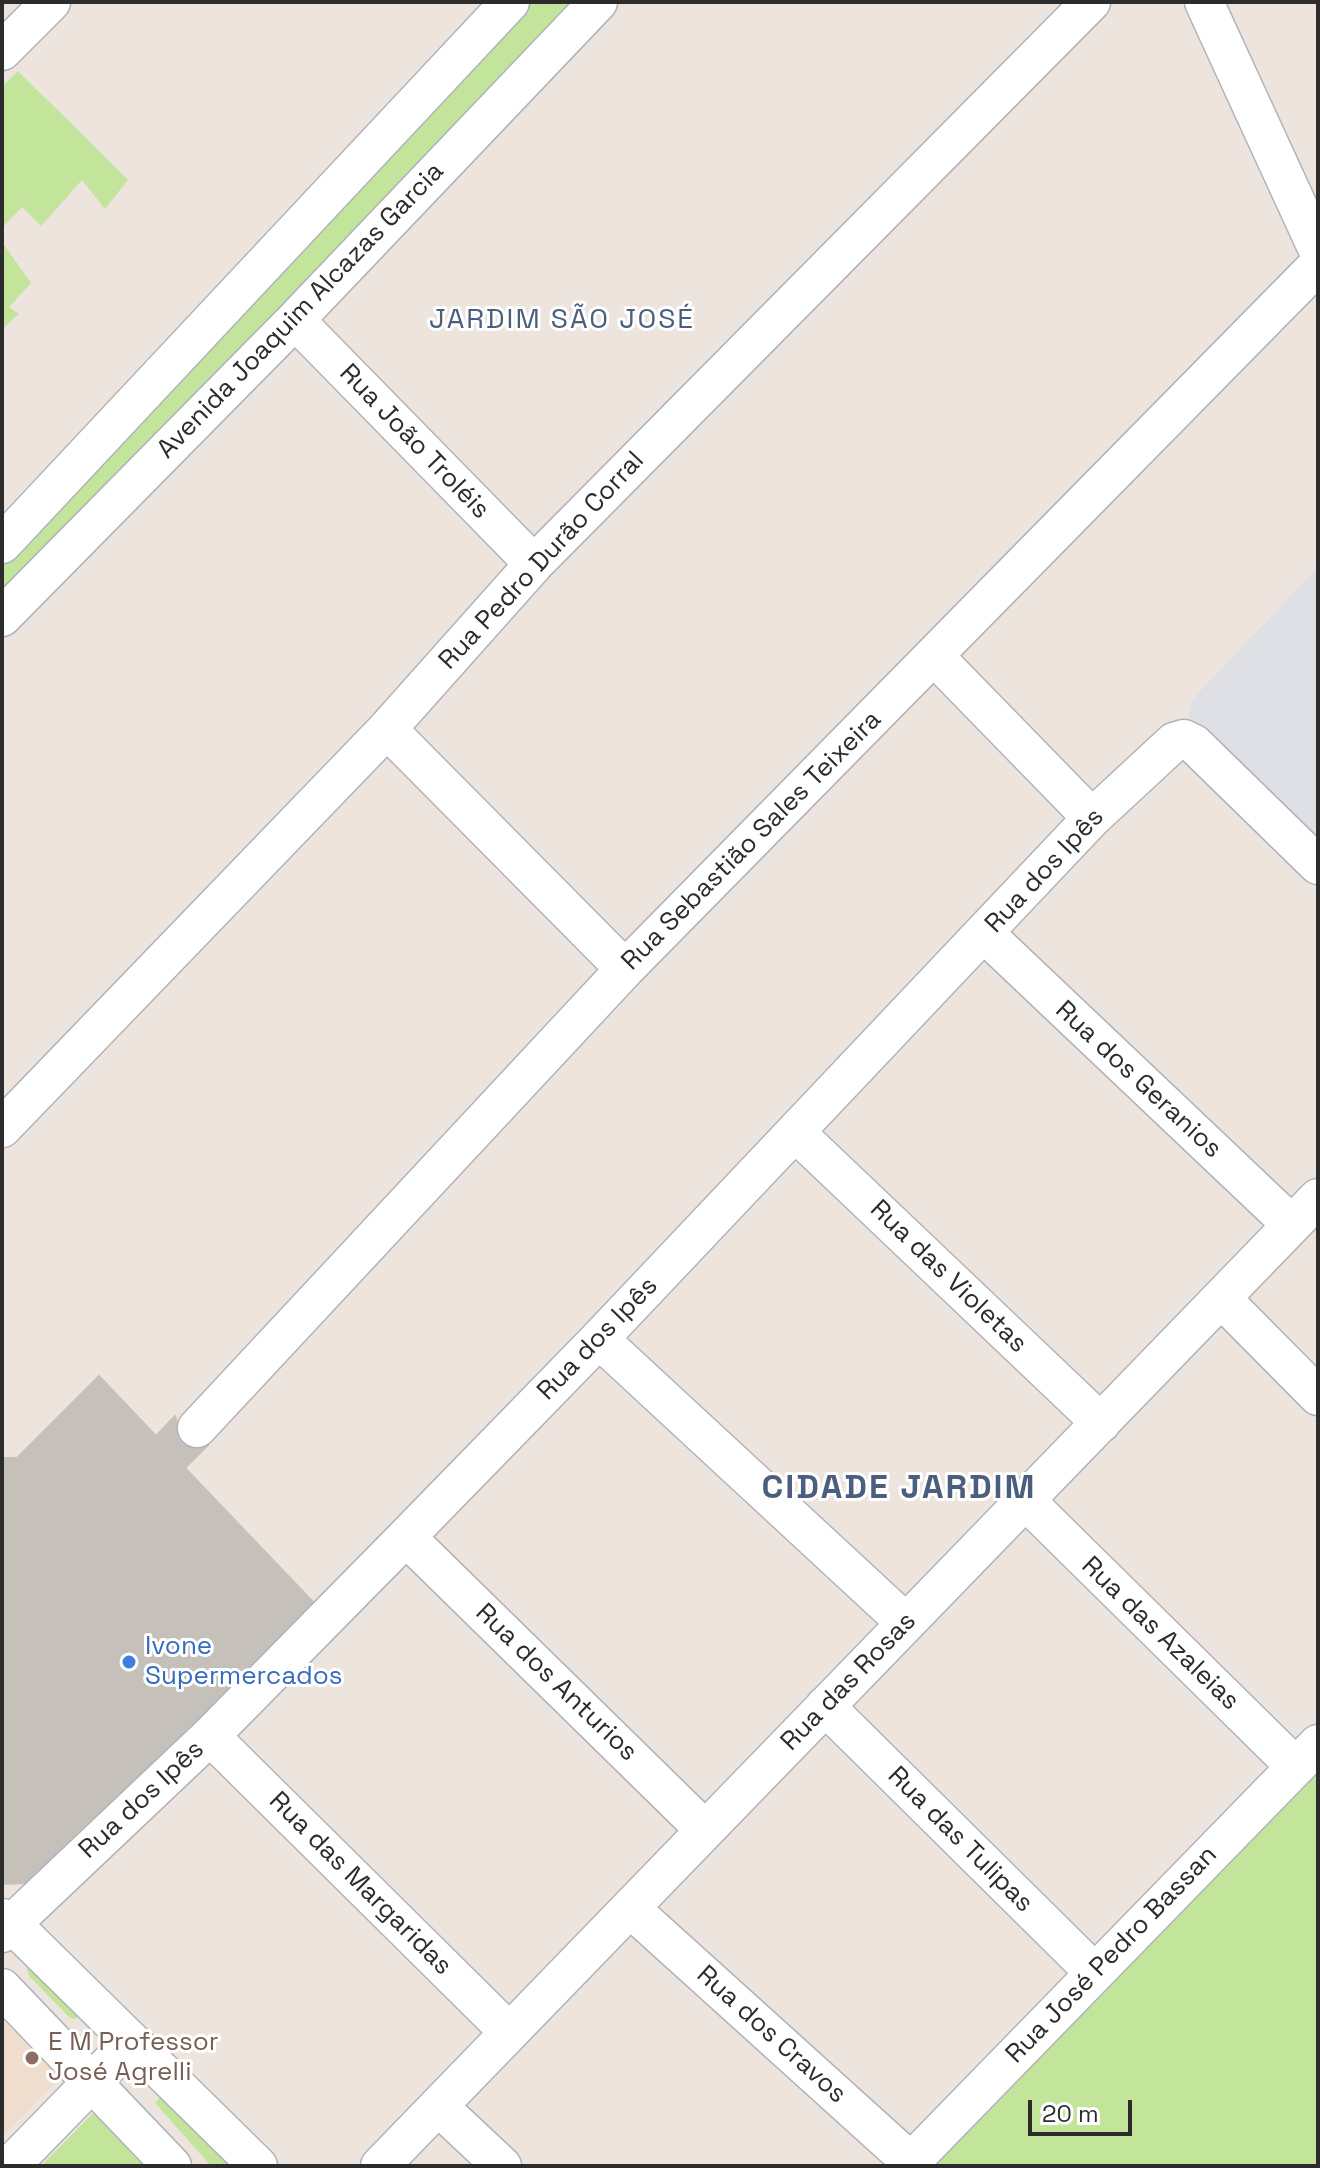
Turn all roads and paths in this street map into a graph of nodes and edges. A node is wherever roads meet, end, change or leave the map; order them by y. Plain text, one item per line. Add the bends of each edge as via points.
1 (51, 2) edge
2 (510, 2) edge
3 (598, 2) edge
4 (1091, 2) edge
5 (1204, 2) edge
6 (2, 51) edge
7 (1318, 250) edge
8 (1318, 265) edge
9 (295, 320) junction
10 (2, 544) edge
11 (534, 564) junction
12 (2, 617) edge
13 (934, 656) junction
14 (387, 729) junction
15 (1092, 818) junction
16 (1318, 865) edge
17 (985, 934) junction
18 (625, 969) junction
19 (2, 1128) edge
20 (795, 1132) junction
21 (1318, 1198) edge
22 (1292, 1225) junction
23 (1221, 1298) junction
24 (599, 1339) junction
25 (1318, 1396) edge
26 (1101, 1423) junction
27 (197, 1428) dead end
28 (1025, 1500) junction
29 (406, 1537) junction
30 (906, 1623) junction
31 (825, 1706) junction
32 (210, 1736) junction
33 (1307, 1756) edge
34 (705, 1830) junction
35 (631, 1909) junction
36 (5, 1924) edge
37 (1095, 1973) junction
38 (2, 1988) edge
39 (509, 2032) junction
40 (130, 2043) junction
41 (91, 2083) junction
42 (438, 2106) junction
43 (909, 2164) edge
44 (10, 2166) edge
45 (172, 2166) edge
46 (258, 2166) edge
47 (380, 2166) edge
48 (502, 2166) edge

1 - 6 street
2 - 10 street
3 - 9 street, Avenida Joaquim Alcazas Garcia
4 - 11 street, Rua Pedro Durão Corral
5 - 7 street
8 - 13 street, Rua Sebastião Sales Teixeira
9 - 11 street, Rua João Troléis
9 - 12 street, Avenida Joaquim Alcazas Garcia
11 - 14 street, Rua Pedro Durão Corral
13 - 15 street
13 - 18 street, Rua Sebastião Sales Teixeira
14 - 18 street
14 - 19 street, Rua Pedro Durão Corral
15 - 16 street, Rua dos Ipês via 1174,742 1184,739
15 - 17 street, Rua dos Ipês
17 - 20 street, Rua dos Ipês
17 - 22 street, Rua dos Geranios
18 - 27 street, Rua Sebastião Sales Teixeira
20 - 24 street, Rua dos Ipês
20 - 26 street, Rua das Violetas
21 - 22 street, Rua das Rosas
22 - 23 street, Rua das Rosas
23 - 25 street
23 - 26 street, Rua das Rosas
24 - 29 street, Rua dos Ipês
24 - 30 street
26 - 28 street, Rua das Rosas
28 - 30 street, Rua das Rosas
28 - 33 street, Rua das Azaleias
29 - 32 street, Rua dos Ipês
29 - 34 street, Rua dos Anturios
30 - 31 street, Rua das Rosas
31 - 34 street, Rua das Rosas
31 - 37 street, Rua das Tulipas
32 - 36 street, Rua dos Ipês
32 - 39 street, Rua das Margaridas
33 - 37 street, Rua José Pedro Bassan
34 - 35 street, Rua das Rosas
35 - 39 street, Rua das Rosas
35 - 43 street, Rua dos Cravos
36 - 40 street
37 - 43 street, Rua José Pedro Bassan
38 - 41 street
39 - 42 street, Rua das Rosas
40 - 41 street
40 - 46 street
41 - 44 street
41 - 45 street
42 - 47 street, Rua das Rosas
42 - 48 street

